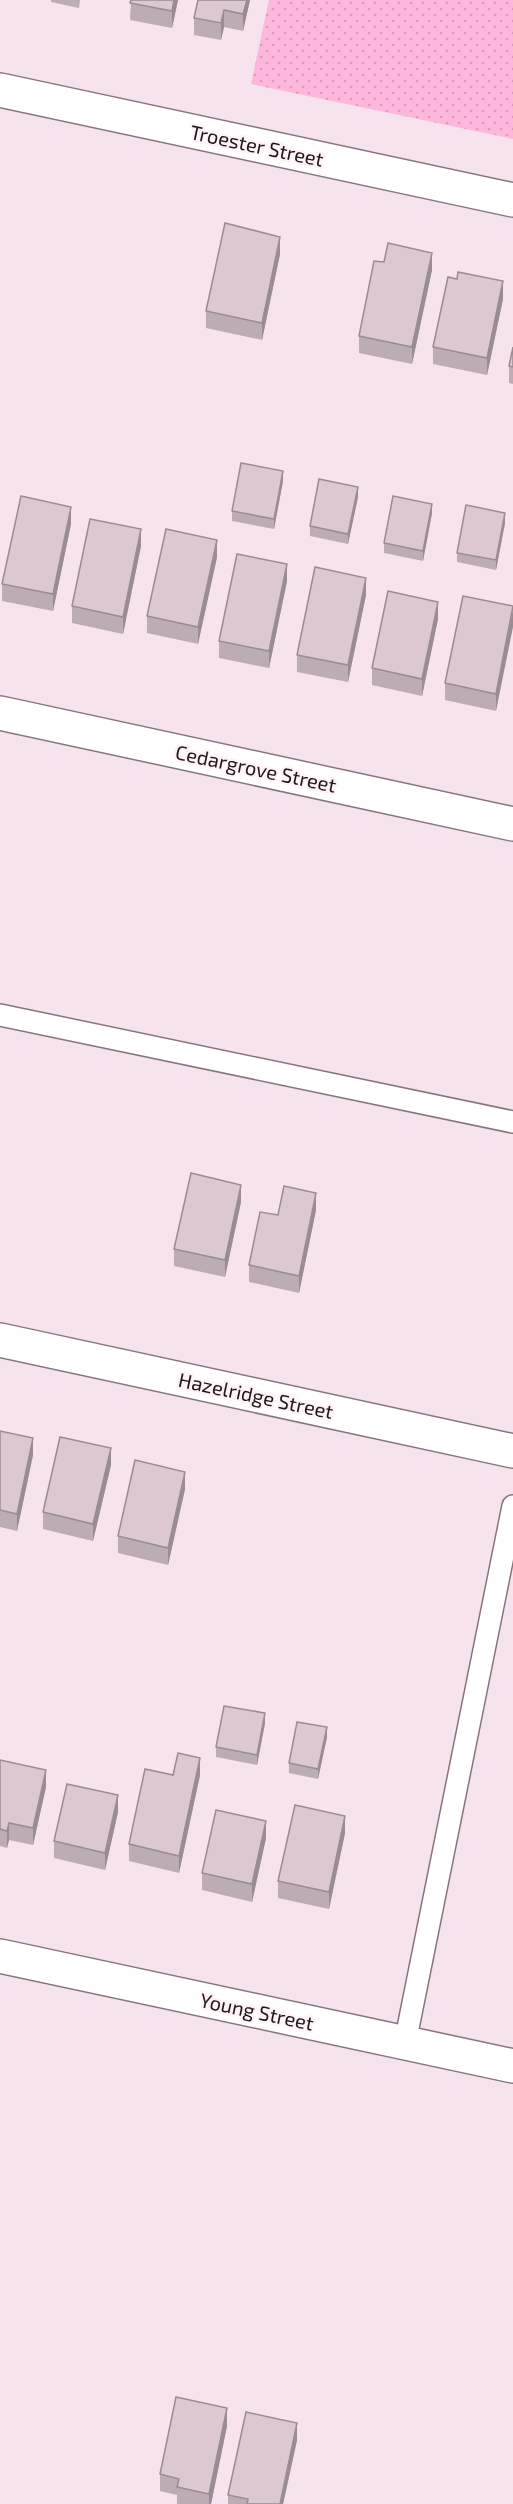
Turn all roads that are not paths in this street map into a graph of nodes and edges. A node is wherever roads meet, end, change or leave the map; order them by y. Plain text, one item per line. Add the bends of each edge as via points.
1 (0, 90) edge
2 (513, 200) edge
3 (0, 713) edge
4 (513, 824) edge
5 (0, 1016) edge
6 (513, 1122) edge
7 (0, 1340) edge
8 (513, 1450) edge
9 (513, 1506) edge
10 (0, 1956) edge
11 (405, 2043) junction
12 (513, 2066) edge

1 - 2 street, Troester Street
3 - 4 street, Cedargrove Street
5 - 6 lane
7 - 8 street, Hazelridge Street
9 - 11 lane
10 - 11 street, Young Street
11 - 12 street, Young Street

